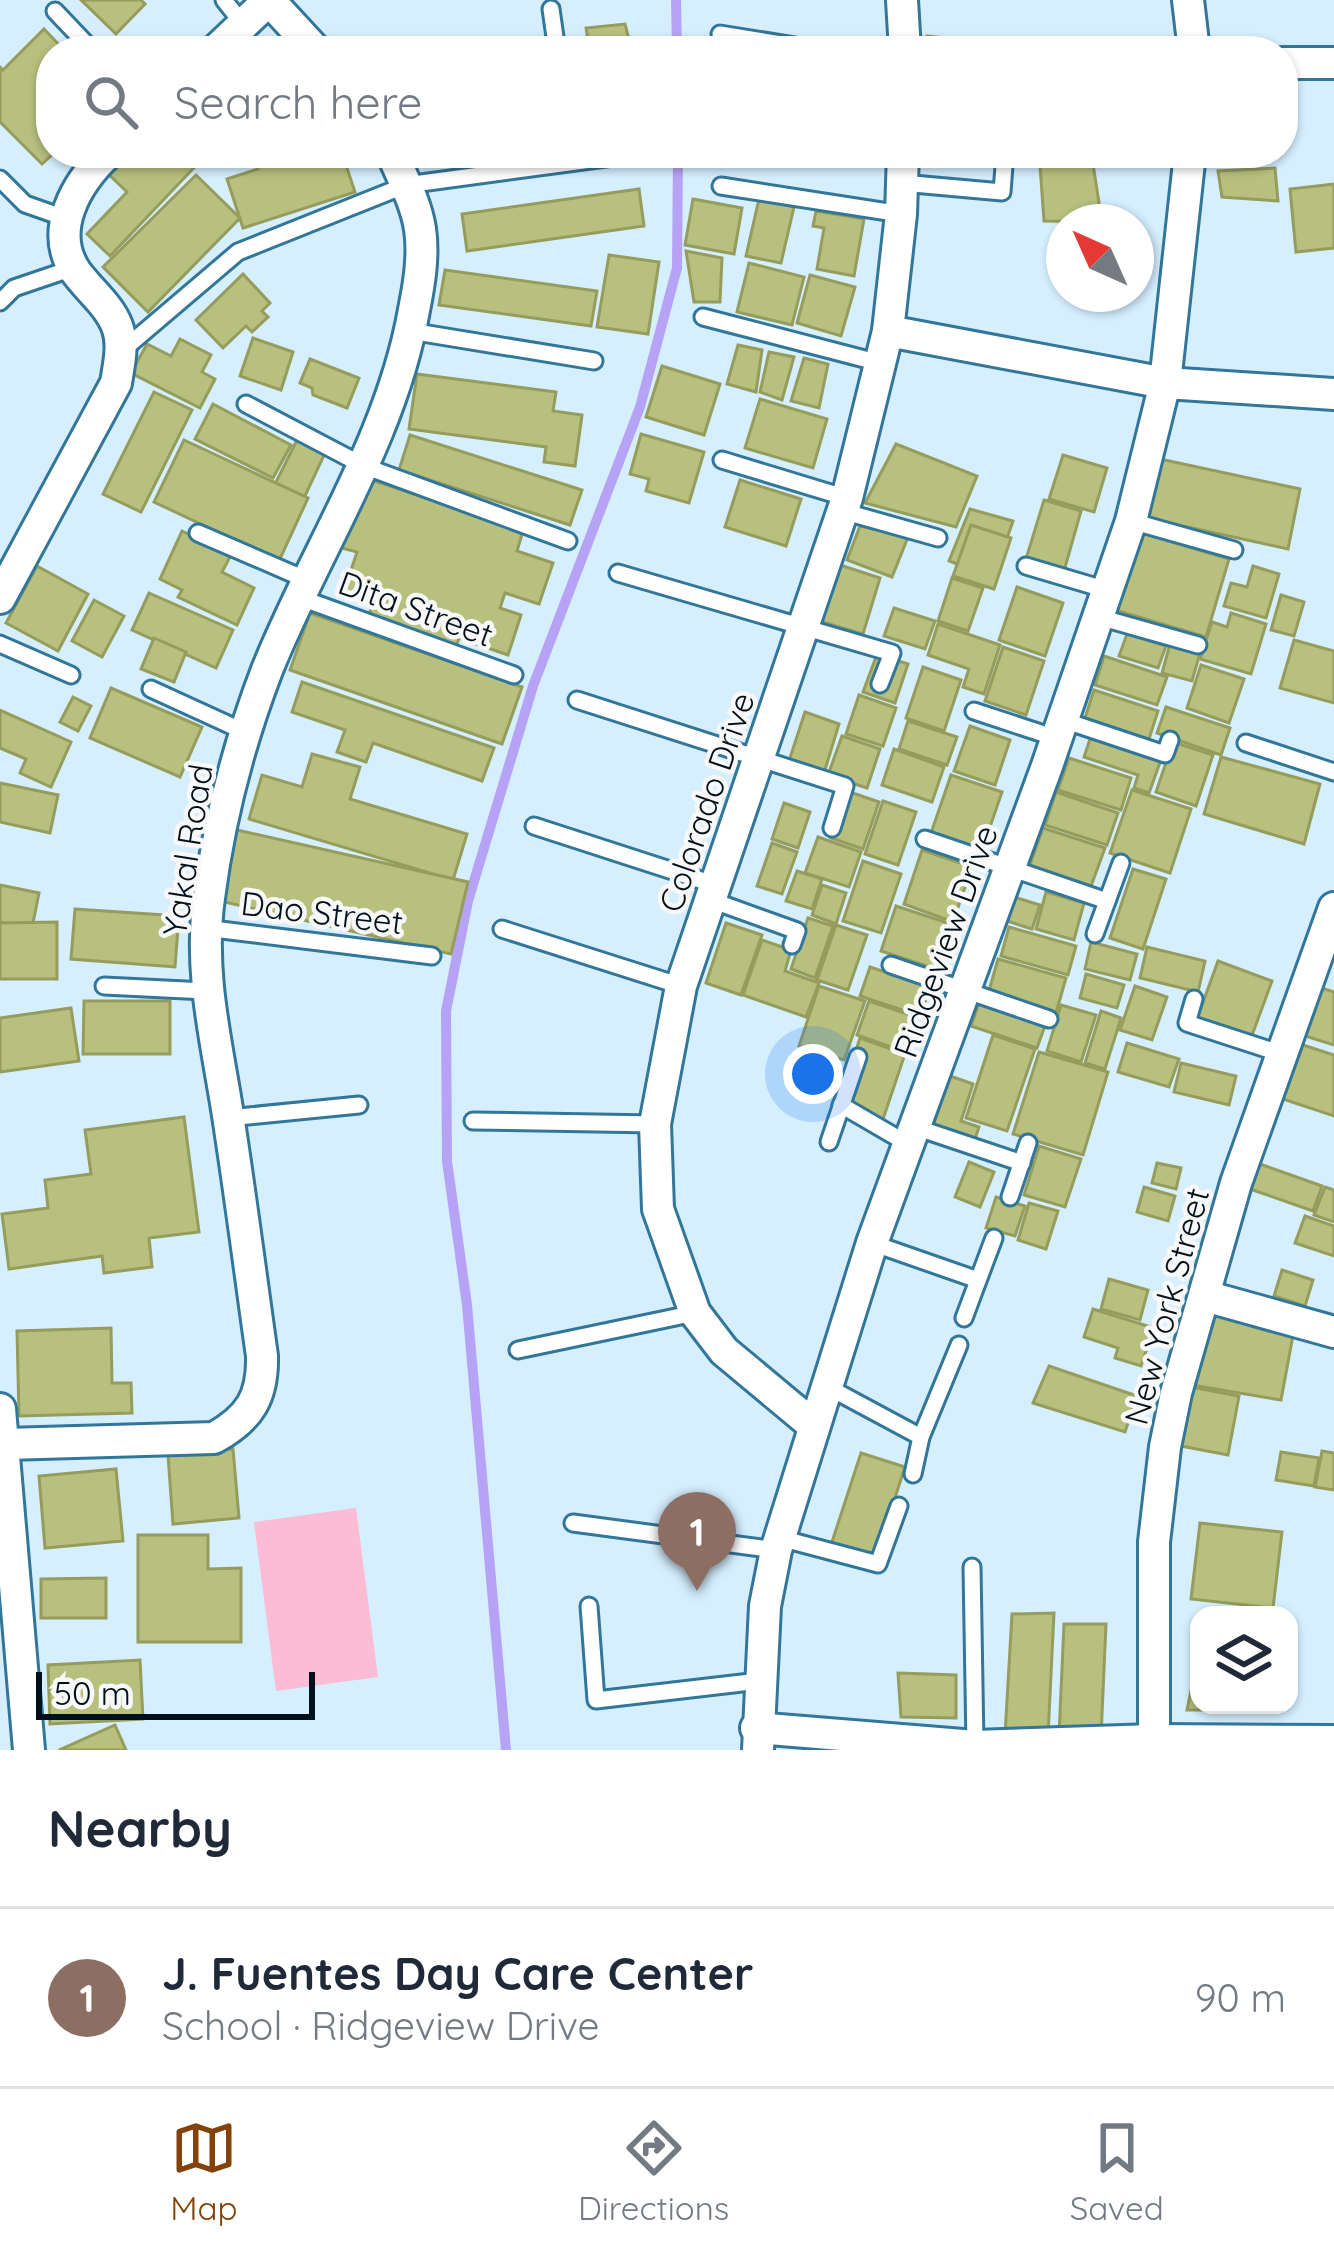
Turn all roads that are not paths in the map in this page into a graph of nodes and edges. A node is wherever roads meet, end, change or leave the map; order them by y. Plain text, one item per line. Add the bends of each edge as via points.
1 (269, 0) edge
2 (902, 0) edge
3 (1188, 0) edge
4 (551, 9) dead end
5 (55, 11) dead end
6 (234, 12) edge
7 (720, 34) dead end
8 (79, 36) edge
9 (302, 36) edge
10 (555, 36) edge
11 (732, 36) edge
12 (904, 36) edge
13 (1192, 36) edge
14 (1298, 63) edge
15 (1334, 63) edge
16 (95, 168) edge
17 (399, 168) edge
18 (505, 168) edge
19 (1004, 168) edge
20 (1188, 168) edge
21 (0, 179) edge
22 (902, 183) edge
23 (406, 184) junction
24 (721, 186) dead end
25 (65, 218) junction
26 (73, 268) junction
27 (0, 302) edge
28 (703, 317) dead end
29 (410, 331) junction
30 (888, 331) junction
31 (122, 352) junction
32 (594, 362) dead end
33 (880, 363) junction
34 (1165, 383) junction
35 (1334, 394) edge
36 (246, 404) dead end
37 (722, 460) dead end
38 (364, 466) junction
39 (844, 505) junction
40 (1131, 521) junction
41 (198, 533) dead end
42 (938, 538) dead end
43 (568, 541) dead end
44 (1234, 550) dead end
45 (1026, 566) dead end
46 (618, 573) dead end
47 (4, 580) edge
48 (302, 589) junction
49 (1103, 603) junction
50 (803, 628) junction
51 (0, 644) edge
52 (1198, 645) dead end
53 (71, 675) dead end
54 (514, 675) dead end
55 (880, 684) dead end
56 (151, 689) dead end
57 (578, 700) dead end
58 (974, 711) dead end
59 (1060, 729) junction
60 (245, 732) junction
61 (1170, 740) dead end
62 (1246, 743) dead end
63 (759, 756) junction
64 (1334, 772) edge
65 (534, 826) dead end
66 (832, 828) dead end
67 (925, 838) dead end
68 (1121, 863) dead end
69 (1009, 869) junction
70 (714, 892) junction
71 (1107, 901) junction
72 (1334, 908) edge
73 (205, 928) junction
74 (502, 929) dead end
75 (1095, 934) dead end
76 (792, 946) dead end
77 (432, 956) dead end
78 (1325, 964) edge
79 (891, 965) dead end
80 (104, 986) dead end
81 (681, 986) junction
82 (965, 990) junction
83 (206, 991) junction
84 (1194, 1000) dead end
85 (1049, 1019) dead end
86 (1282, 1054) junction
87 (858, 1057) dead end
88 (359, 1105) dead end
89 (841, 1105) junction
90 (228, 1118) junction
91 (473, 1121) dead end
92 (655, 1124) junction
93 (911, 1135) junction
94 (829, 1142) dead end
95 (1028, 1143) dead end
96 (1022, 1163) junction
97 (1010, 1197) dead end
98 (994, 1238) dead end
99 (872, 1243) junction
100 (978, 1280) junction
101 (1205, 1296) junction
102 (695, 1313) junction
103 (964, 1318) dead end
104 (1334, 1332) edge
105 (958, 1345) dead end
106 (518, 1350) dead end
107 (826, 1385) junction
108 (2, 1426) edge
109 (814, 1426) junction
110 (921, 1437) junction
111 (913, 1474) dead end
112 (899, 1506) dead end
113 (573, 1523) dead end
114 (778, 1544) junction
115 (972, 1567) dead end
116 (590, 1606) dead end
117 (759, 1682) junction
118 (757, 1739) edge
119 (1154, 1740) junction
120 (1334, 1741) edge
121 (884, 1743) edge
122 (975, 1746) junction
123 (29, 1750) edge

1 - 6 street
1 - 9 street
2 - 12 street
3 - 13 street
4 - 10 lane
5 - 8 lane
7 - 11 lane
14 - 15 street
16 - 25 street
17 - 23 street, Yakal Road
18 - 23 lane
19 - 22 lane via 1002,192
20 - 34 street, Ridgeview Drive
21 - 25 lane via 25,204
22 - 24 lane
22 - 30 street, Colorado Drive
23 - 29 street, Yakal Road via 420,230
23 - 31 lane via 238,252
25 - 26 street
26 - 27 lane via 14,288
26 - 31 street via 118,327
28 - 33 lane
29 - 32 lane
29 - 38 street, Yakal Road
30 - 33 street, Colorado Drive
30 - 34 street
31 - 47 street via 116,382
33 - 39 street, Colorado Drive
34 - 35 street
34 - 40 street, Ridgeview Drive
36 - 38 lane
37 - 39 lane
38 - 43 lane
38 - 48 street, Yakal Road
39 - 42 lane
39 - 50 street, Colorado Drive
40 - 44 lane
40 - 49 street, Ridgeview Drive
41 - 48 lane, Dita Street
45 - 49 lane
46 - 50 lane
48 - 54 lane, Dita Street
48 - 60 street, Yakal Road
49 - 52 lane
49 - 59 street, Ridgeview Drive
50 - 55 lane via 892,652
50 - 63 street, Colorado Drive
51 - 53 lane
56 - 60 lane
57 - 63 lane
58 - 59 lane
59 - 61 lane via 1165,754
59 - 69 street, Ridgeview Drive
60 - 73 street, Yakal Road
62 - 64 lane
63 - 66 lane via 844,787
63 - 70 street, Colorado Drive
65 - 70 lane
67 - 69 lane
68 - 71 lane
69 - 71 lane
69 - 82 street, Ridgeview Drive
70 - 76 lane via 797,931
70 - 81 street, Colorado Drive
71 - 75 lane
72 - 78 street, New York Street
73 - 77 lane, Dao Street
73 - 83 street, Yakal Road
74 - 81 lane
78 - 86 street, New York Street
79 - 82 lane
80 - 83 lane
81 - 92 street, Colorado Drive
82 - 85 lane
82 - 93 street, Ridgeview Drive
83 - 90 street, Yakal Road
84 - 86 lane via 1187,1023
86 - 101 street, New York Street
87 - 89 lane
88 - 90 lane
89 - 93 lane
89 - 94 lane
90 - 108 street, Yakal Road via 262,1356 254,1406 214,1438
91 - 92 lane
92 - 102 street, Colorado Drive via 658,1209
93 - 96 lane
93 - 99 street, Ridgeview Drive
95 - 96 lane
96 - 97 lane
98 - 100 lane
99 - 100 lane
99 - 107 street, Ridgeview Drive
100 - 103 lane
101 - 104 street
101 - 119 street, New York Street via 1162,1471
102 - 106 lane
102 - 109 street, Colorado Drive via 724,1351
105 - 110 lane
107 - 109 street, Ridgeview Drive
107 - 110 lane
108 - 123 street
109 - 114 street, Ridgeview Drive
110 - 111 lane
112 - 114 lane via 878,1564
113 - 114 lane
114 - 117 street, Ridgeview Drive
115 - 122 lane
116 - 117 lane via 596,1700
117 - 118 street, Ridgeview Drive
118 - 121 street
119 - 120 street
119 - 122 street
121 - 122 street

